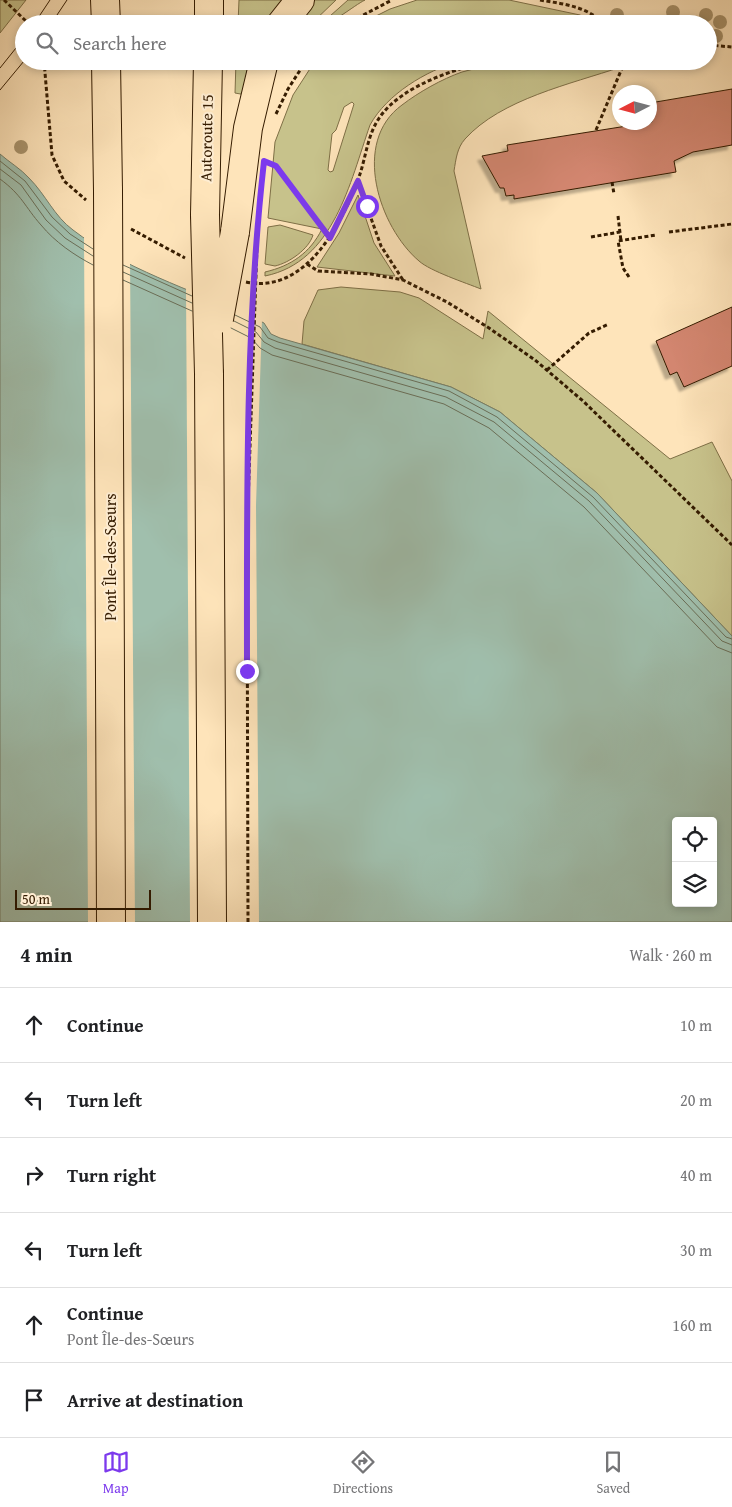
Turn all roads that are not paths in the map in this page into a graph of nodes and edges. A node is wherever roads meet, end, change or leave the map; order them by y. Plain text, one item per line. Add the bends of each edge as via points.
1 (105, 0) edge
2 (209, 0) edge
3 (300, 0) edge
4 (106, 15) edge
5 (208, 15) edge
6 (288, 15) edge
7 (106, 70) edge
8 (208, 70) edge
9 (262, 70) edge
10 (209, 374) junction
11 (111, 922) edge
12 (212, 922) edge

1 - 4 highway
2 - 5 highway
3 - 6 highway
7 - 11 highway, Pont Île-des-Sœurs, bridge via 100,197
8 - 10 highway, Autoroute 15, bridge via 205,215
9 - 10 highway, bridge via 248,128 250,238
10 - 12 highway

